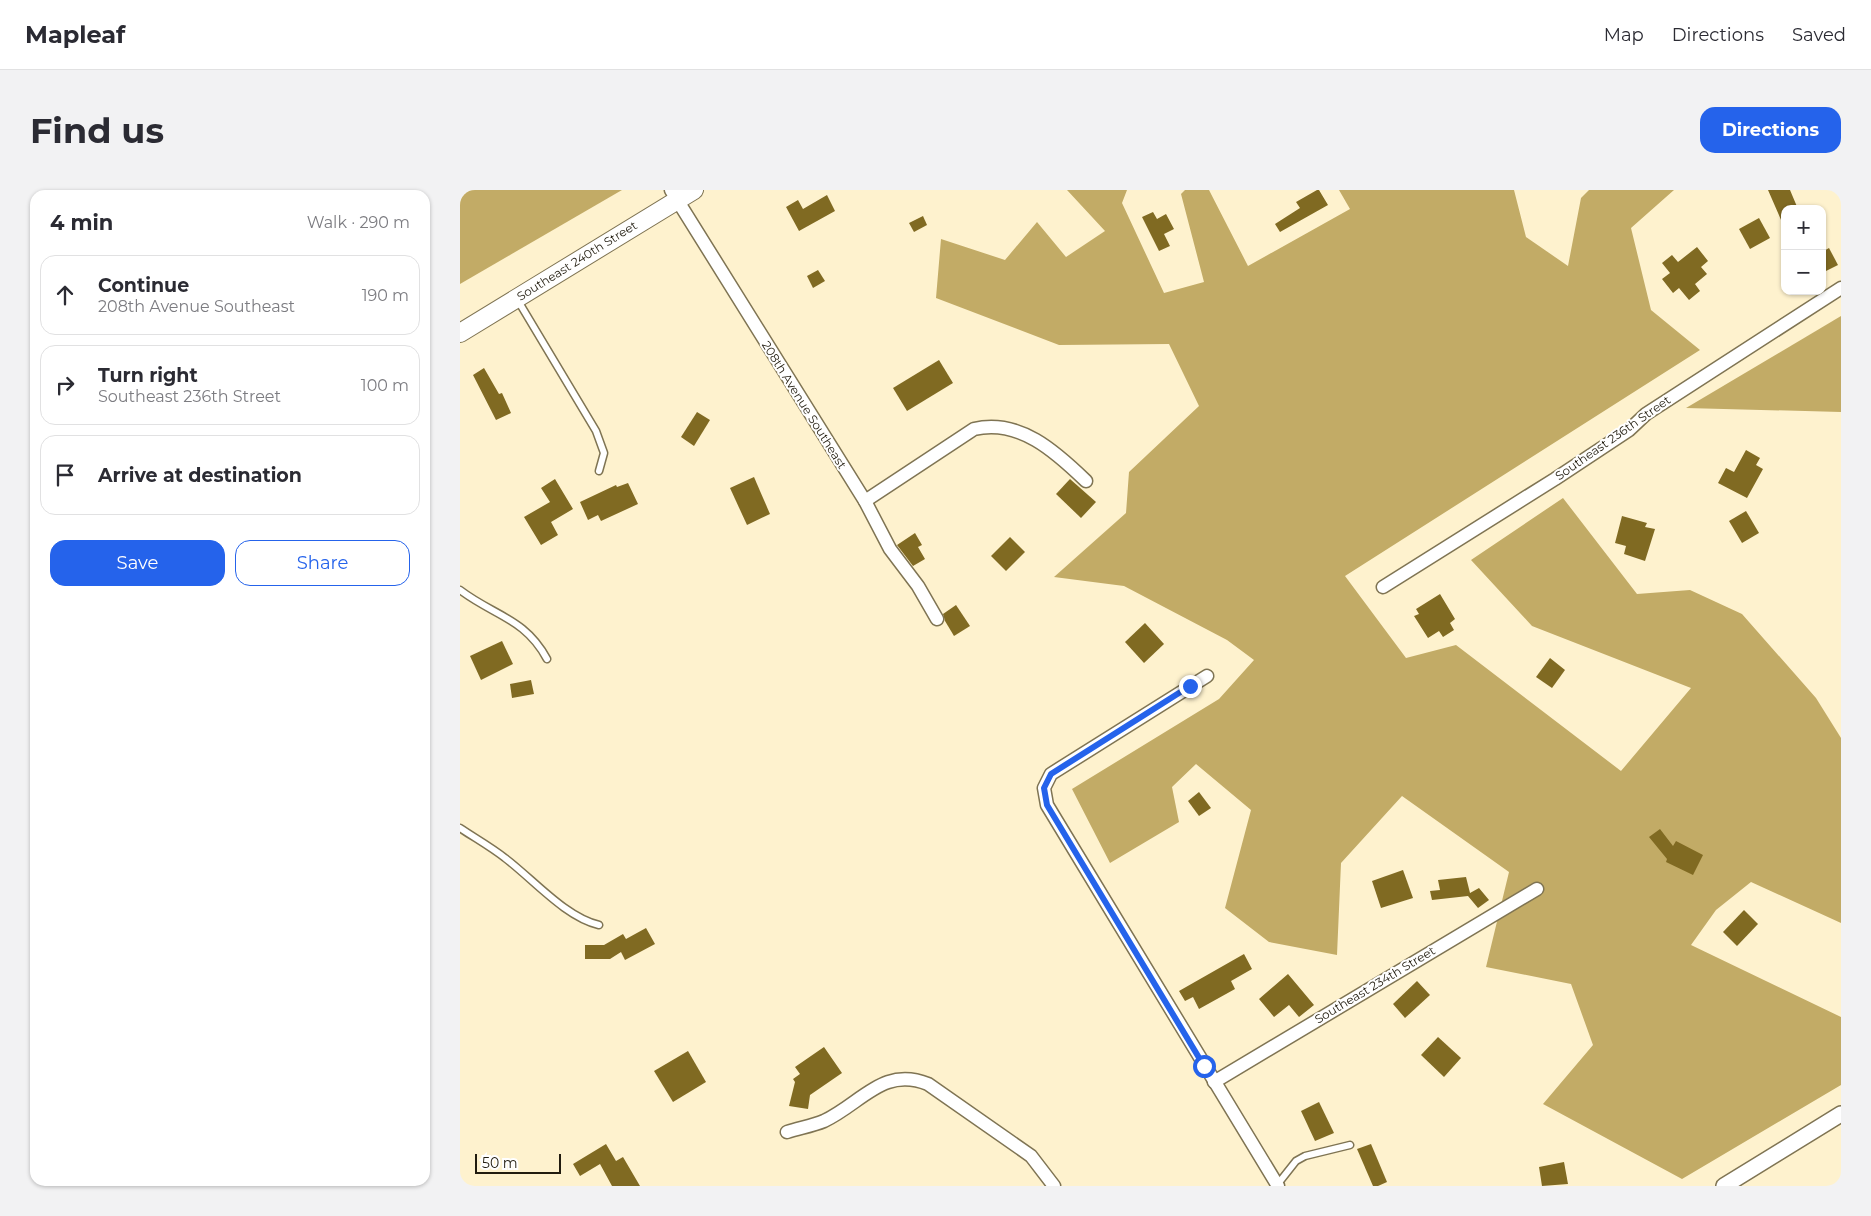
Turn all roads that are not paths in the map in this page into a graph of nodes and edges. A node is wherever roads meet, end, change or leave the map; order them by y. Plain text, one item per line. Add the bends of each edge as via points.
1 (694, 190) edge
2 (674, 195) edge
3 (1841, 288) edge
4 (516, 299) junction
5 (460, 333) edge
6 (599, 471) dead end
7 (1086, 481) dead end
8 (864, 501) junction
9 (1384, 587) dead end
10 (460, 590) edge
11 (938, 619) dead end
12 (547, 660) dead end
13 (1207, 676) dead end
14 (460, 828) edge
15 (1537, 889) dead end
16 (599, 925) dead end
17 (1214, 1082) junction
18 (1841, 1114) edge
19 (786, 1132) dead end
20 (1350, 1145) dead end
21 (1054, 1186) edge
22 (1277, 1186) edge
23 (1724, 1186) edge

1 - 2 main road, Southeast 240th Street
2 - 4 main road, Southeast 240th Street
2 - 8 street, 208th Avenue Southeast
3 - 9 street, Southeast 236th Street via 1646,414 1629,430 1555,479
4 - 5 main road, Southeast 240th Street
4 - 6 lane via 596,431 604,453
7 - 8 street via 1060,455 1040,441 1001,426 987,426 974,429
8 - 11 street, 208th Avenue Southeast via 890,549
10 - 12 lane via 525,629 538,642
13 - 17 street via 1051,774 1044,788 1047,805
14 - 16 lane via 505,858 569,910 589,923
15 - 17 street, Southeast 234th Street
17 - 22 street
18 - 23 street
19 - 21 street via 825,1120 887,1082 913,1078 928,1084 1031,1156
20 - 22 lane via 1300,1159

